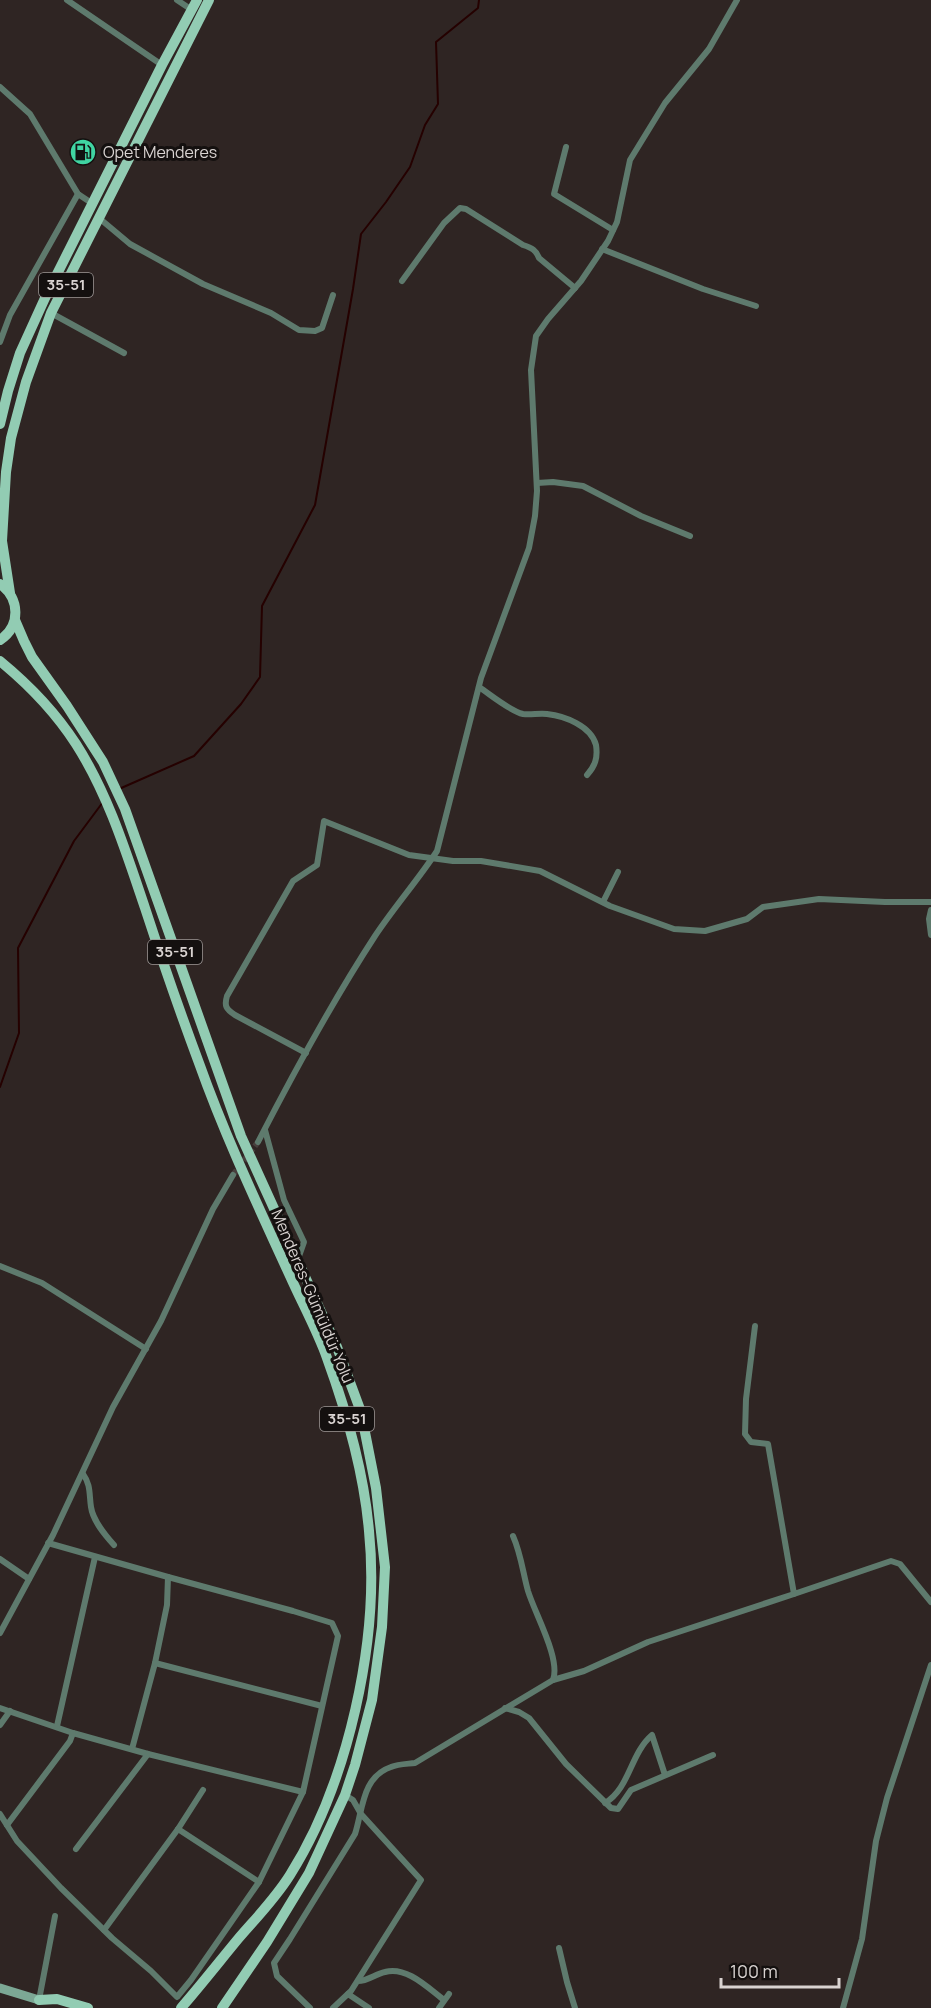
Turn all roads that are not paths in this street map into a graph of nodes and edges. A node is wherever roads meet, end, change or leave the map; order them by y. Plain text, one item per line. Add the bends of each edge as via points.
1 (67, 0) edge
2 (209, 0) edge
3 (737, 0) edge
4 (179, 1) edge
5 (195, 5) edge
6 (162, 65) junction
7 (0, 87) edge
8 (566, 147) dead end
9 (78, 194) junction
10 (93, 204) junction
11 (99, 219) junction
12 (613, 230) junction
13 (602, 249) junction
14 (402, 281) dead end
15 (575, 288) junction
16 (333, 295) dead end
17 (756, 306) dead end
18 (51, 314) junction
19 (0, 342) edge
20 (124, 352) dead end
21 (0, 424) edge
22 (537, 483) junction
23 (690, 536) dead end
24 (0, 584) edge
25 (10, 592) junction
26 (15, 620) junction
27 (0, 640) edge
28 (0, 661) edge
29 (479, 687) junction
30 (587, 775) dead end
31 (432, 858) junction
32 (618, 872) dead end
33 (603, 902) junction
34 (931, 902) edge
35 (931, 910) edge
36 (931, 935) edge
37 (306, 1053) junction
38 (265, 1129) junction
39 (258, 1142) tunnel mouth
40 (233, 1175) tunnel mouth
41 (297, 1259) junction
42 (0, 1266) edge
43 (755, 1326) dead end
44 (146, 1349) junction
45 (83, 1474) junction
46 (513, 1536) dead end
47 (48, 1543) junction
48 (114, 1545) dead end
49 (95, 1557) junction
50 (0, 1559) edge
51 (168, 1577) junction
52 (29, 1579) junction
53 (794, 1594) junction
54 (931, 1602) edge
55 (0, 1633) edge
56 (155, 1663) junction
57 (931, 1665) edge
58 (553, 1680) junction
59 (322, 1706) junction
60 (0, 1708) edge
61 (505, 1708) junction
62 (9, 1712) junction
63 (0, 1725) edge
64 (57, 1726) junction
65 (73, 1733) junction
66 (132, 1749) junction
67 (148, 1754) junction
68 (713, 1755) dead end
69 (665, 1775) junction
70 (202, 1790) dead end
71 (303, 1792) junction
72 (345, 1795) junction
73 (605, 1803) junction
74 (0, 1814) edge
75 (362, 1814) junction
76 (7, 1825) junction
77 (178, 1829) junction
78 (76, 1849) dead end
79 (259, 1882) junction
80 (55, 1916) dead end
81 (104, 1930) junction
82 (559, 1948) dead end
83 (358, 1981) junction
84 (0, 1988) edge
85 (348, 1994) junction
86 (232, 1996) junction
87 (39, 2001) junction
88 (55, 2008) edge
89 (88, 2008) edge
90 (181, 2008) edge
91 (222, 2008) edge
92 (230, 2008) edge
93 (310, 2008) edge
94 (333, 2008) edge
95 (369, 2008) edge
96 (439, 2008) edge
97 (575, 2008) edge
98 (843, 2008) edge

1 - 6 street
2 - 11 main road, 35-51
3 - 12 street via 709,50 665,103 630,160
4 - 5 street
5 - 6 main road, 35-51
6 - 10 main road, 35-51
7 - 9 street via 30,114
8 - 12 street via 554,194
9 - 10 street
9 - 19 street via 10,315
10 - 21 main road, 35-51 via 21,353
11 - 16 street via 130,244 299,330 322,328
11 - 18 main road, 35-51
12 - 13 street
13 - 15 street
13 - 17 street via 703,290
14 - 15 street via 444,223 460,208 537,251 539,258
15 - 22 street via 536,336 533,350
18 - 20 street
18 - 25 main road, 35-51 via 11,438 2,541
22 - 23 street via 583,486
22 - 29 street via 529,548
24 - 25 main road
25 - 26 main road, 35-51
26 - 27 main road
26 - 41 main road, Menderes-Gümüldür Yolu / 35-51 via 32,657 103,762 125,809 237,1126
28 - 90 main road, Menderes-Gümüldür Yolu / 35-51 via 53,714 93,772 124,846 213,1103 326,1354 345,1409 370,1541 371,1598 364,1659 344,1753 319,1820 274,1899
29 - 30 street via 523,714 567,718 589,730 597,755
29 - 31 street
31 - 33 street via 540,871
31 - 37 street via 375,936 332,1003
31 - 37 street via 409,855 324,822 317,865 293,881 224,1003 235,1015
32 - 33 street
33 - 34 street via 674,929 705,931 747,919 764,907 800,901
35 - 36 street
37 - 38 street
38 - 39 street
38 - 41 street via 284,1200 304,1242
40 - 44 street
41 - 72 main road, Menderes-Gümüldür Yolu / 35-51 via 361,1412 376,1488 385,1568 372,1700
42 - 44 street via 42,1283
43 - 53 street via 745,1434 751,1442 768,1444
44 - 45 street via 113,1407
45 - 47 street
45 - 48 street via 88,1481 92,1510
46 - 58 street via 553,1659
47 - 49 street
47 - 52 street
49 - 51 street
49 - 64 street
50 - 52 street
51 - 56 street via 167,1605
51 - 59 street via 332,1623 338,1636
52 - 55 street
53 - 54 street via 891,1561 900,1564
53 - 58 street via 648,1642 584,1671
56 - 59 street
56 - 66 street
57 - 98 street via 887,1798 876,1841 862,1939
58 - 61 street
59 - 71 street
60 - 62 street
61 - 73 street via 529,1718 566,1764
61 - 75 street via 415,1763 391,1767 375,1776 365,1793
62 - 63 street
62 - 64 street
64 - 65 street
65 - 66 street
65 - 76 street
66 - 67 street
67 - 71 street
67 - 78 street
68 - 69 street
69 - 73 street via 631,1790 618,1809
69 - 73 street via 652,1735 643,1743 620,1791
70 - 77 street
71 - 79 street
72 - 75 street
72 - 86 main road, Menderes-Gümüldür Yolu / 35-51 via 309,1873
74 - 76 street
75 - 83 street via 421,1880
75 - 93 street via 337,1865 274,1963 277,1976
76 - 81 street via 17,1841
77 - 79 street
77 - 81 street
79 - 81 street via 177,1997
80 - 87 street
82 - 97 street
83 - 85 street
83 - 96 street via 395,1970 447,1997
84 - 87 street
85 - 94 street
85 - 95 street
86 - 91 main road, Menderes-Gümüldür Yolu / 35-51
86 - 92 main road
87 - 88 main road
87 - 89 main road via 57,1999

